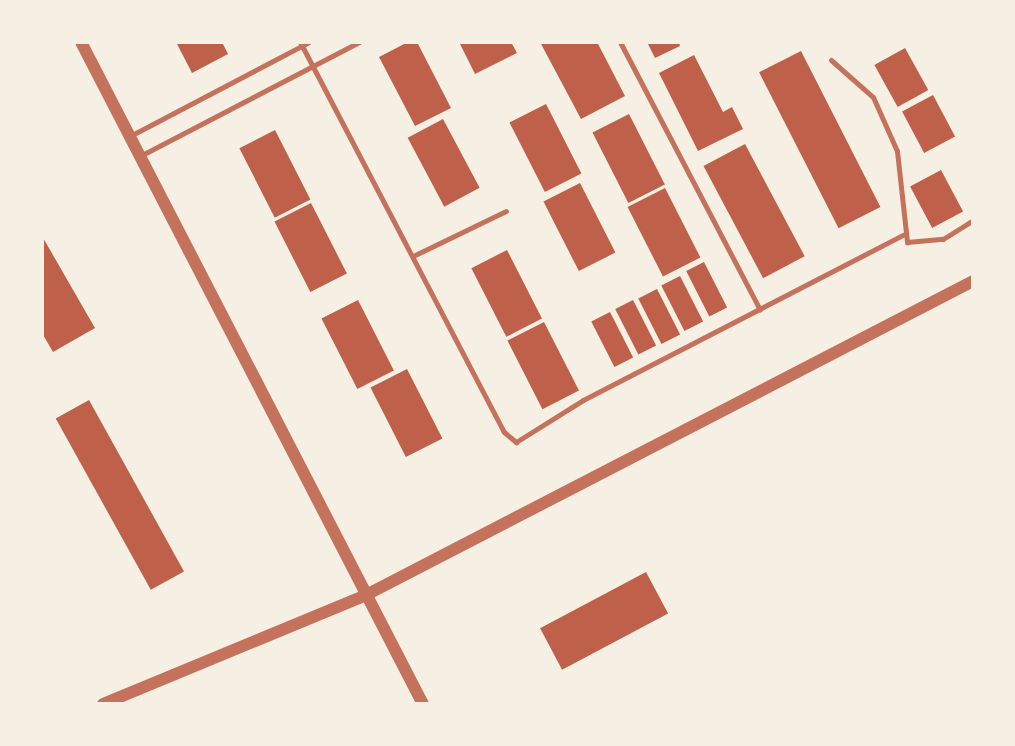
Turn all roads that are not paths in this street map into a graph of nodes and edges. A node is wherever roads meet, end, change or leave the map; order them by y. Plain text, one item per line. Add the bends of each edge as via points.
1 (81, 42) edge
2 (309, 42) edge
3 (339, 42) edge
4 (359, 42) edge
5 (620, 42) edge
6 (301, 44) edge
7 (350, 47) junction
8 (831, 60) dead end
9 (316, 64) junction
10 (129, 136) junction
11 (140, 157) junction
12 (506, 211) dead end
13 (973, 220) edge
14 (903, 235) junction
15 (415, 255) junction
16 (973, 281) edge
17 (760, 310) junction
18 (366, 595) junction
19 (103, 704) edge
20 (423, 704) edge

1 - 10 street
2 - 6 lane
3 - 7 lane
4 - 7 lane
5 - 17 lane
6 - 9 lane
6 - 10 lane
7 - 9 lane
8 - 14 lane via 873,97 897,151
9 - 11 lane
9 - 15 lane
10 - 11 street
11 - 18 street
12 - 15 lane
13 - 14 lane via 943,239 907,242
14 - 17 lane
15 - 17 lane via 504,432 516,442 583,400
16 - 18 street
18 - 19 street
18 - 20 street

